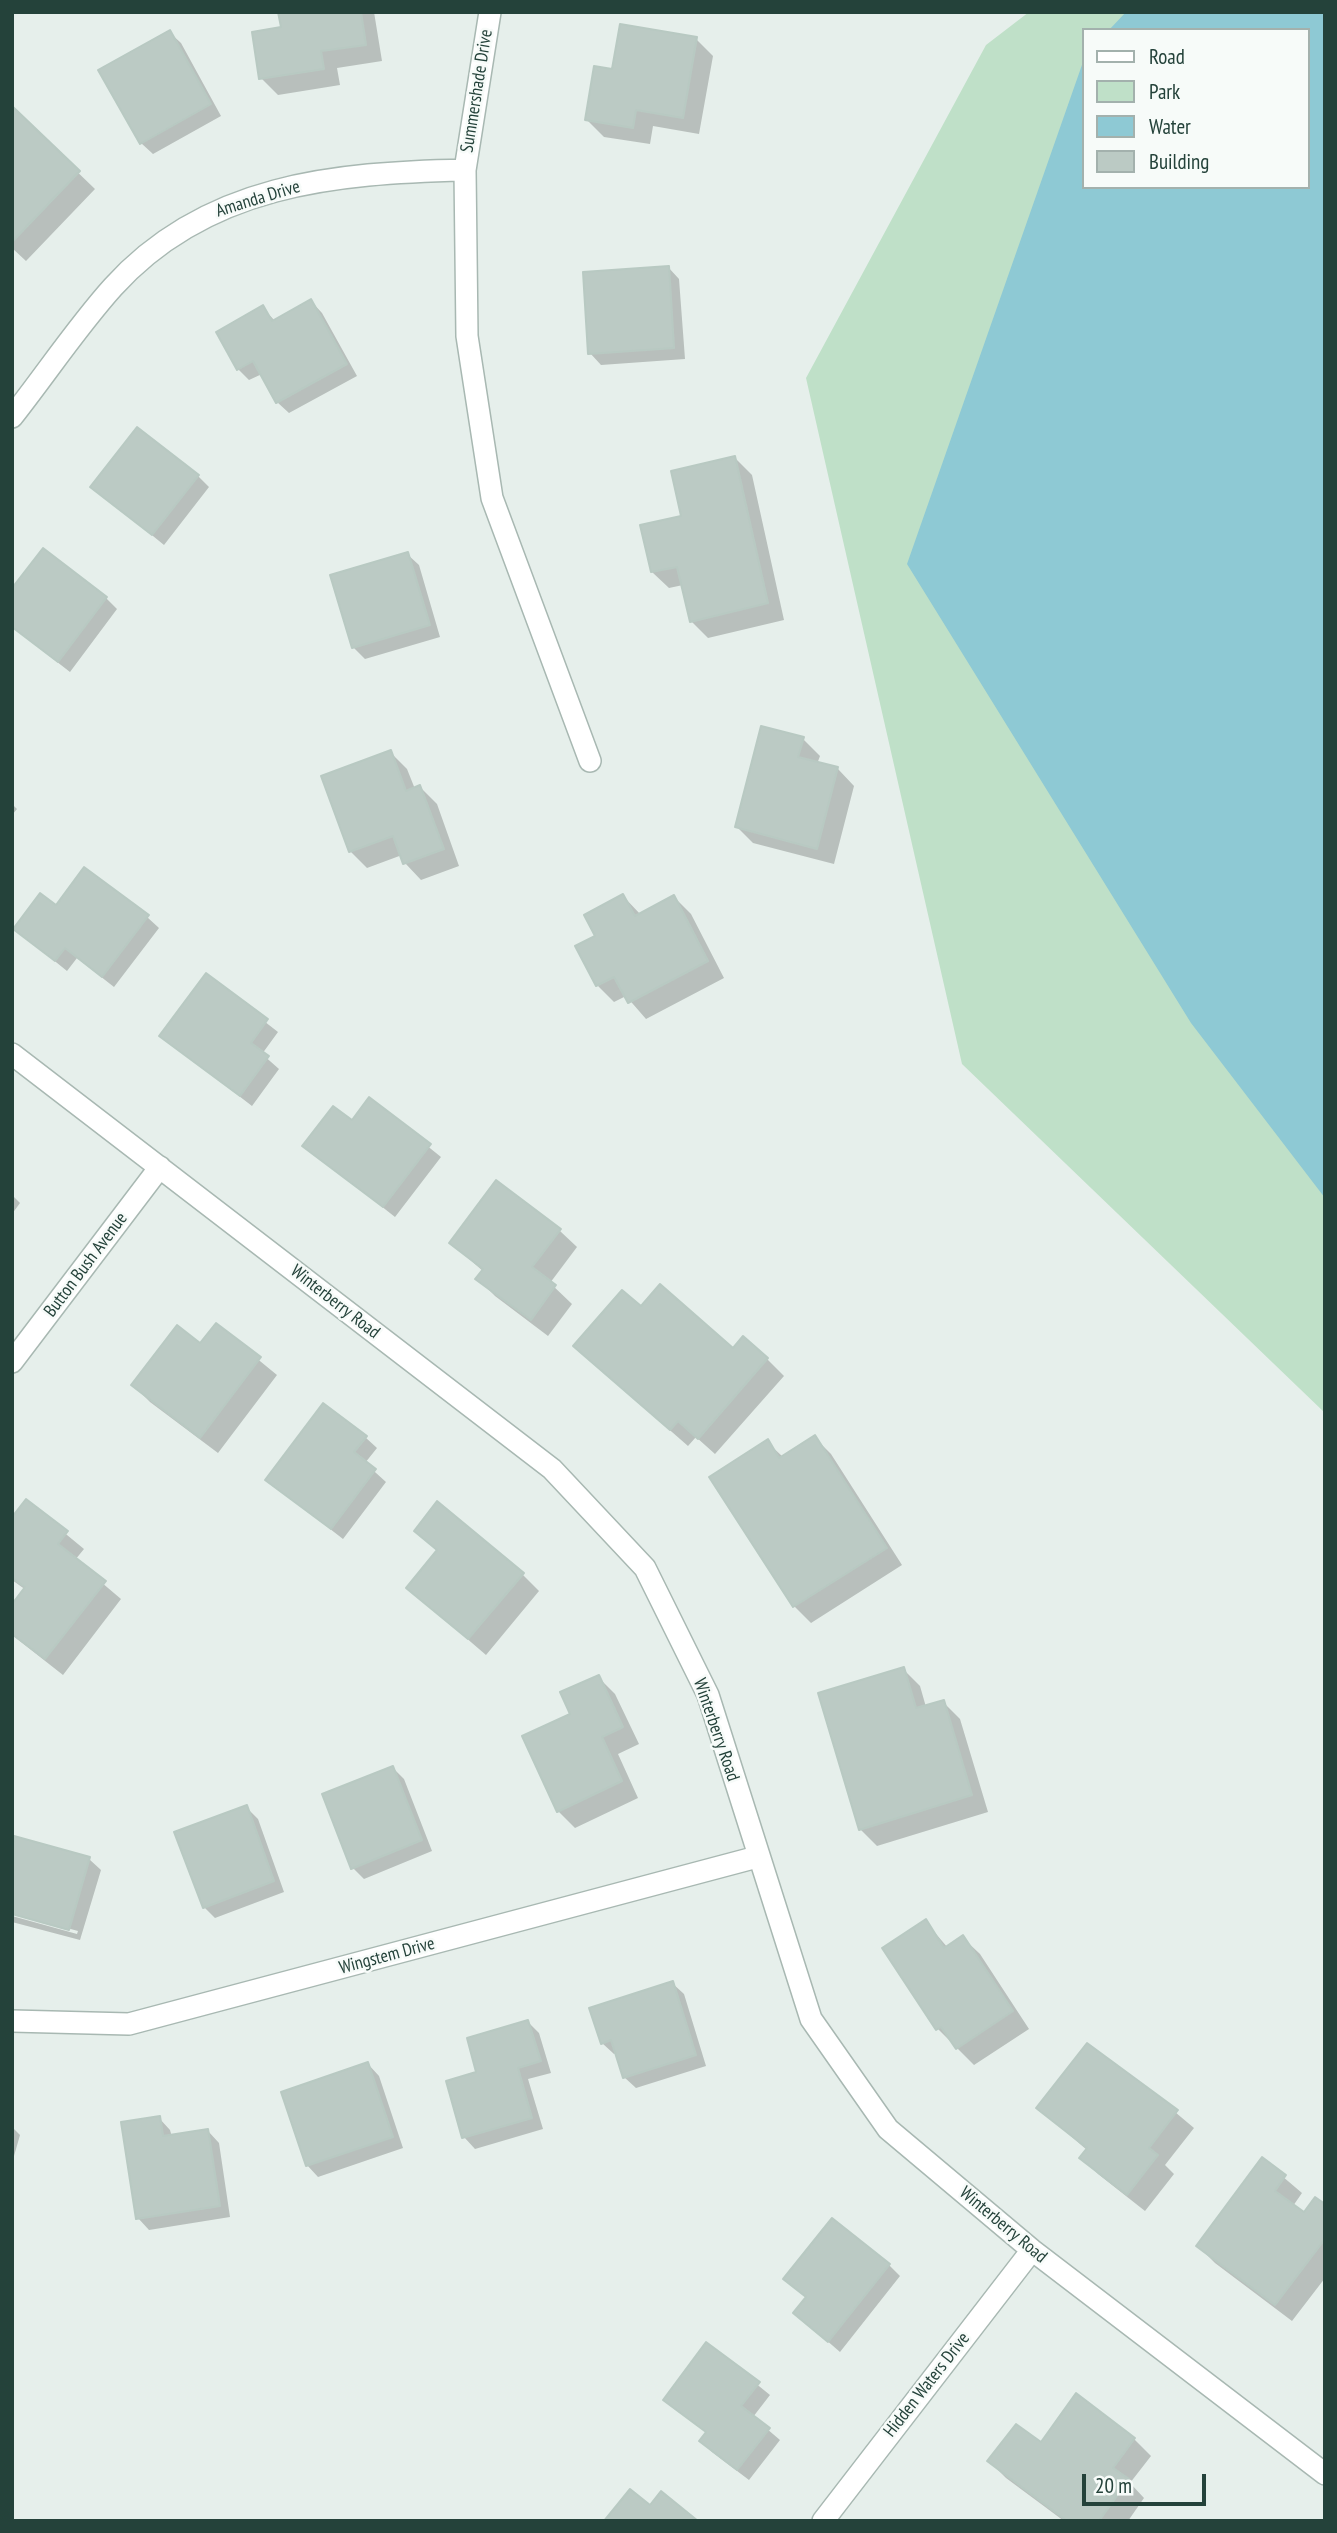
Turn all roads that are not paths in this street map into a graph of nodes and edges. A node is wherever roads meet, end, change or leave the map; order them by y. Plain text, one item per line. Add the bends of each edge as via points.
1 (490, 12) edge
2 (465, 170) junction
3 (12, 417) edge
4 (590, 761) dead end
5 (12, 1054) edge
6 (160, 1167) junction
7 (12, 1362) edge
8 (757, 1857) junction
9 (12, 2021) edge
10 (1032, 2250) junction
11 (1325, 2474) edge
12 (823, 2521) edge

1 - 2 street, Summershade Drive
2 - 3 street, Amanda Drive via 333,177 221,207 167,238 114,286
2 - 4 street, Summershade Drive via 467,336 492,498
5 - 6 street, Winterberry Road
6 - 7 street, Button Bush Avenue
6 - 8 street, Winterberry Road via 552,1469 645,1568 708,1695
8 - 9 street, Wingstem Drive via 130,2024
8 - 10 street, Winterberry Road via 811,2019 888,2129
10 - 11 street, Winterberry Road
10 - 12 street, Hidden Waters Drive

